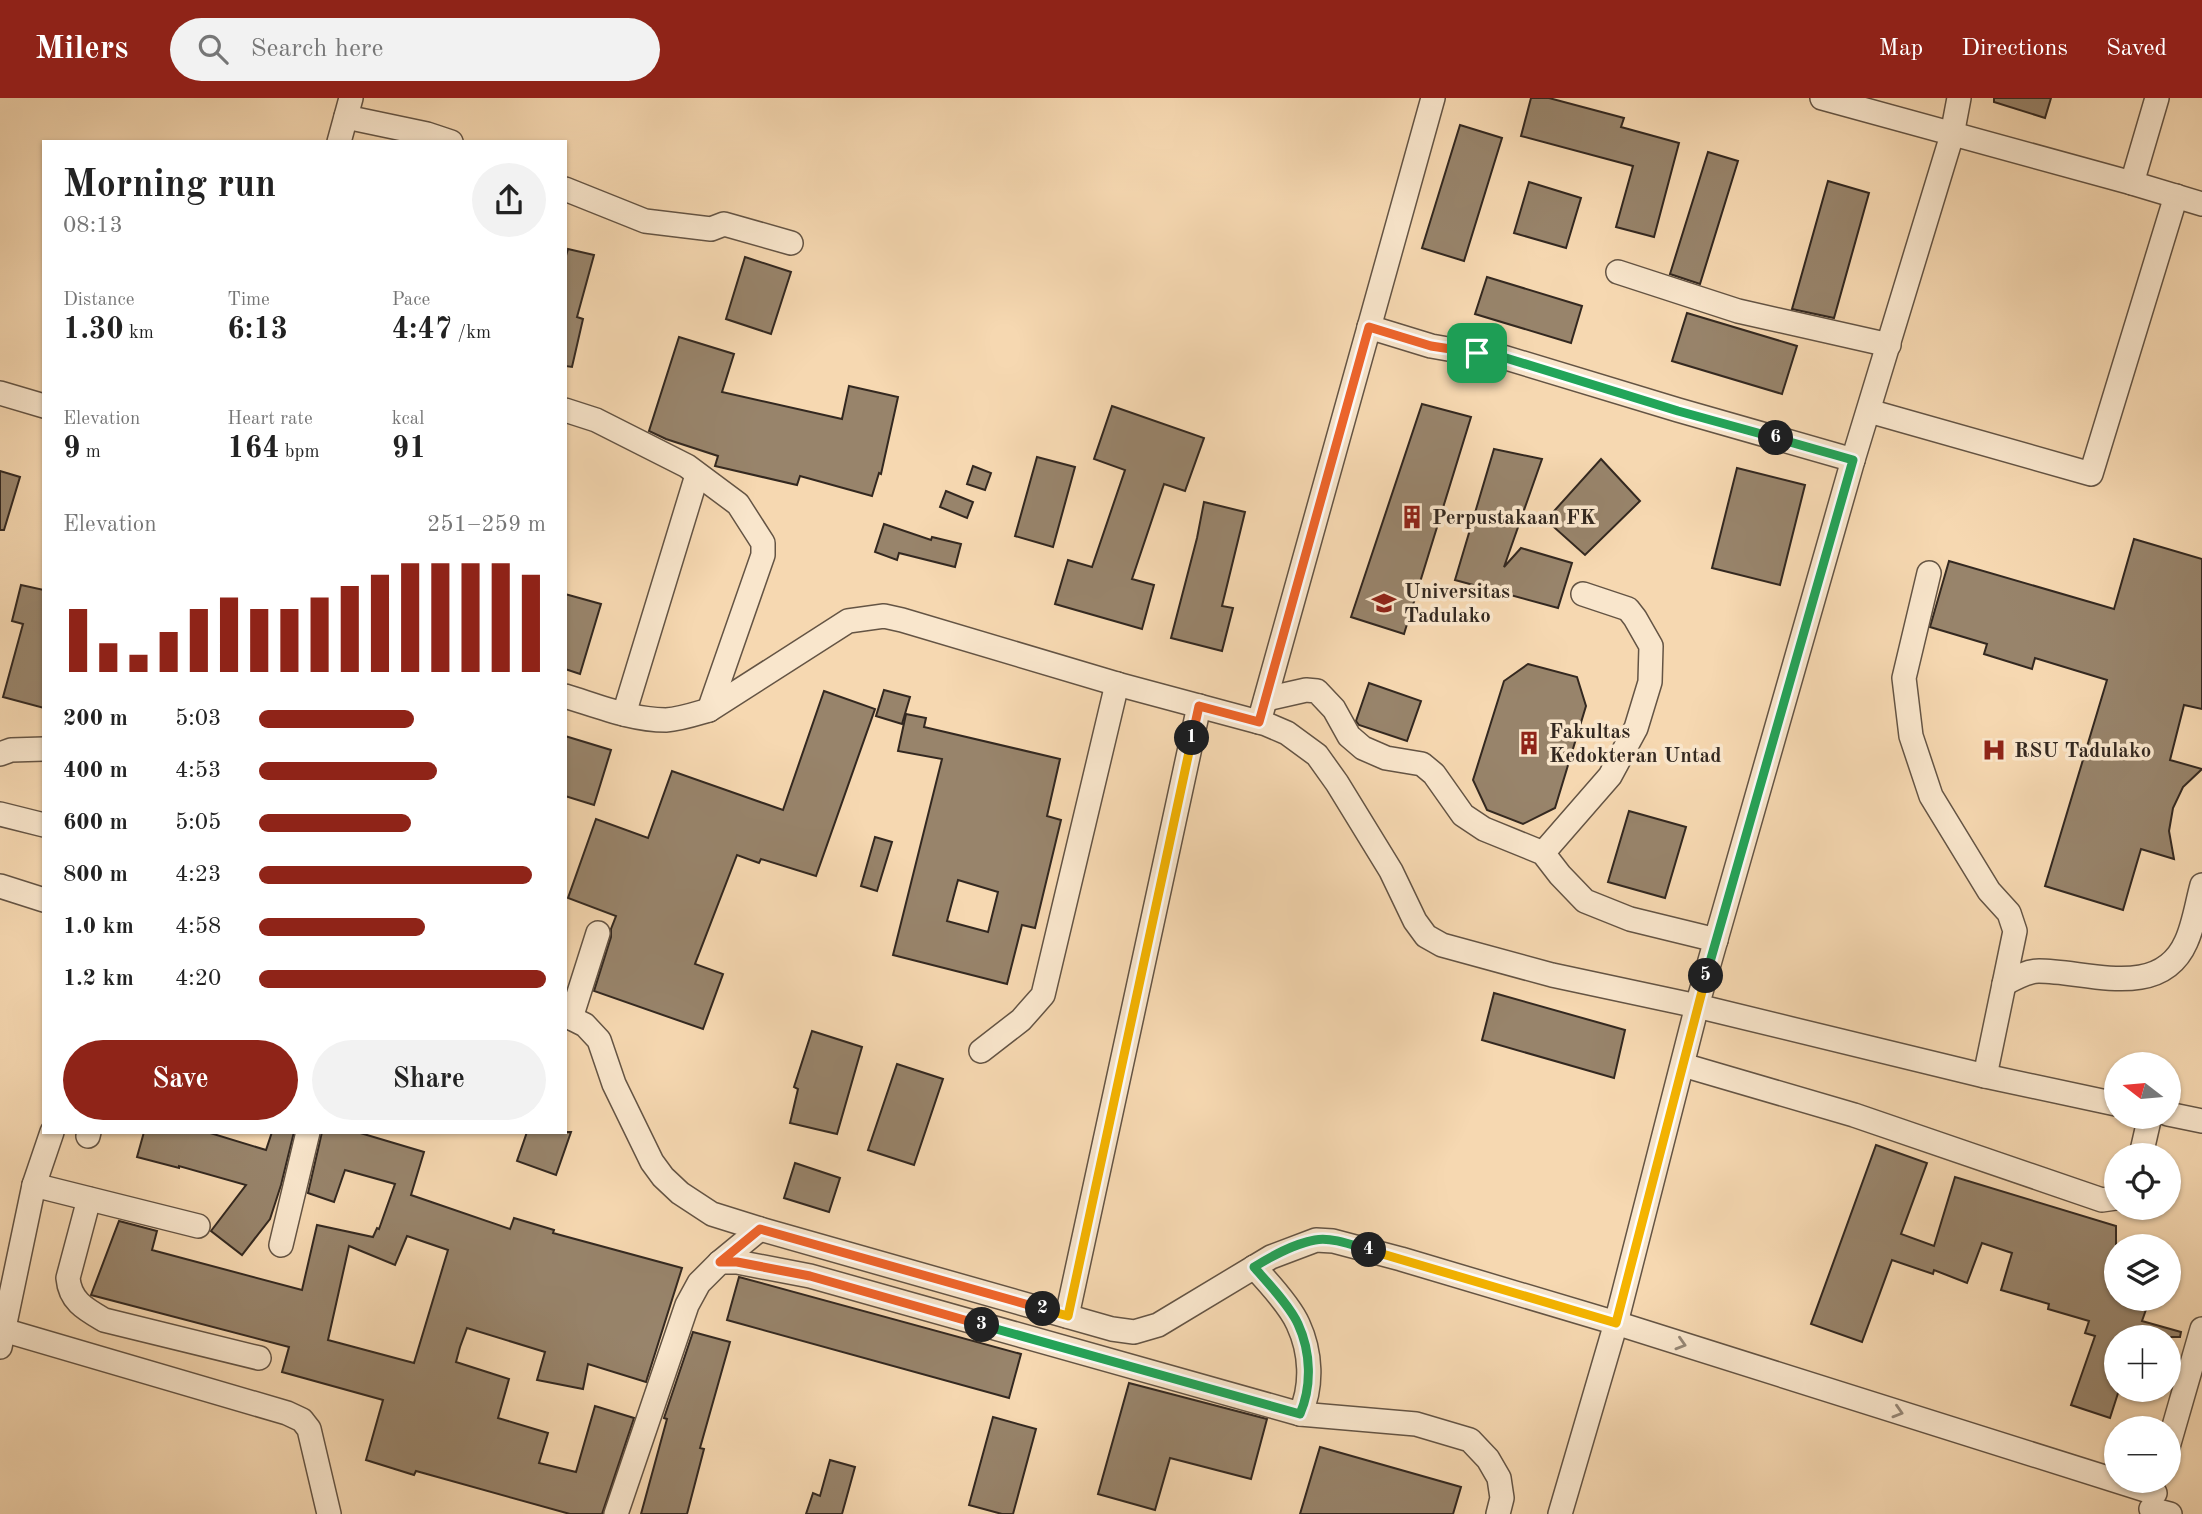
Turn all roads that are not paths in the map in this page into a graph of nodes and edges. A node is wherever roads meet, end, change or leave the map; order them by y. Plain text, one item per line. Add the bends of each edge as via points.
1 (1433, 98) edge
2 (1822, 98) edge
3 (1959, 98) edge
4 (2157, 98) edge
5 (348, 108) edge
6 (1952, 135) junction
7 (340, 140) edge
8 (445, 140) edge
9 (2132, 183) junction
10 (567, 191) edge
11 (2176, 196) junction
12 (2202, 205) edge
13 (791, 243) dead end
14 (1618, 272) dead end
15 (1369, 327) junction
16 (1889, 345) junction
17 (0, 393) edge
18 (42, 406) edge
19 (567, 411) edge
20 (1869, 411) junction
21 (1853, 460) junction
22 (697, 475) junction
23 (1929, 573) dead end
24 (1583, 594) dead end
25 (1117, 684) junction
26 (567, 697) edge
27 (1266, 699) junction
28 (1199, 706) junction
29 (709, 710) junction
30 (624, 714) junction
31 (1259, 722) junction
32 (42, 749) edge
33 (0, 754) edge
34 (0, 814) edge
35 (42, 824) edge
36 (1543, 853) junction
37 (2202, 885) edge
38 (0, 886) edge
39 (42, 899) edge
40 (598, 933) dead end
41 (1716, 940) junction
42 (2004, 984) junction
43 (1697, 1006) junction
44 (568, 1016) edge
45 (981, 1051) dead end
46 (1683, 1065) junction
47 (1985, 1076) junction
48 (2104, 1101) edge
49 (2181, 1117) edge
50 (2202, 1121) edge
51 (51, 1134) edge
52 (308, 1134) edge
53 (34, 1185) junction
54 (89, 1199) junction
55 (2104, 1200) edge
56 (198, 1226) dead end
57 (760, 1229) junction
58 (281, 1245) dead end
59 (720, 1262) junction
60 (1254, 1267) junction
61 (1068, 1316) junction
62 (1616, 1323) junction
63 (2202, 1329) edge
64 (2, 1335) edge
65 (259, 1358) dead end
66 (1300, 1414) junction
67 (2177, 1416) edge
68 (2157, 1502) edge
69 (329, 1514) edge
70 (616, 1514) edge
71 (1497, 1514) edge
72 (1560, 1514) edge

1 - 15 street
2 - 6 street
3 - 6 street
4 - 9 street
5 - 7 street
5 - 8 street
6 - 9 street
6 - 16 street
9 - 11 street
10 - 13 street via 645,221 711,229 724,224
11 - 12 street
11 - 20 street via 2091,474
14 - 16 street via 1738,311
15 - 21 street via 1431,346 1493,354
15 - 27 street
16 - 20 street
17 - 18 street
19 - 22 street via 596,420
20 - 21 street
21 - 41 street
22 - 29 street via 738,504 763,543 763,555
22 - 30 street
23 - 42 street via 1904,678 1911,736 1931,796 1989,891 2014,922
24 - 36 street via 1628,609 1635,618 1651,646 1650,682 1636,728 1610,776
25 - 28 street
25 - 29 street via 902,620 866,617 822,636
25 - 45 street via 1043,995 1021,1020
26 - 30 street
27 - 31 street
27 - 36 street via 1317,691 1363,748 1386,758 1422,764 1463,815 1484,829
28 - 31 street
28 - 61 street
29 - 30 street via 666,720
31 - 43 street via 1287,733 1317,755 1361,820 1426,936 1443,945 1552,975
32 - 33 street
34 - 35 street
36 - 41 street via 1585,901 1630,919
37 - 42 street via 2186,943 2170,965 2149,976 2101,979 2038,971
38 - 39 street
40 - 44 street
41 - 43 street
42 - 47 street
43 - 46 street
43 - 47 street
44 - 57 street via 585,1025 598,1040 614,1084 663,1177 712,1214
46 - 55 street via 1854,1115
46 - 62 street
47 - 48 street
49 - 50 street
51 - 53 street
52 - 58 street
53 - 54 street
53 - 64 street
54 - 56 street
54 - 65 street via 68,1278 69,1290 82,1307 104,1320
57 - 59 street
57 - 61 street
59 - 66 street via 810,1276
59 - 70 street via 699,1283 687,1305
60 - 61 street via 1158,1325 1134,1332
60 - 62 street via 1294,1247 1316,1240 1333,1241
60 - 66 street via 1298,1323 1309,1362 1307,1398
62 -> 68 street
62 - 72 street
63 - 67 street
64 - 69 street via 302,1420 309,1429
66 - 71 street via 1416,1424 1470,1440 1499,1478 1502,1498

